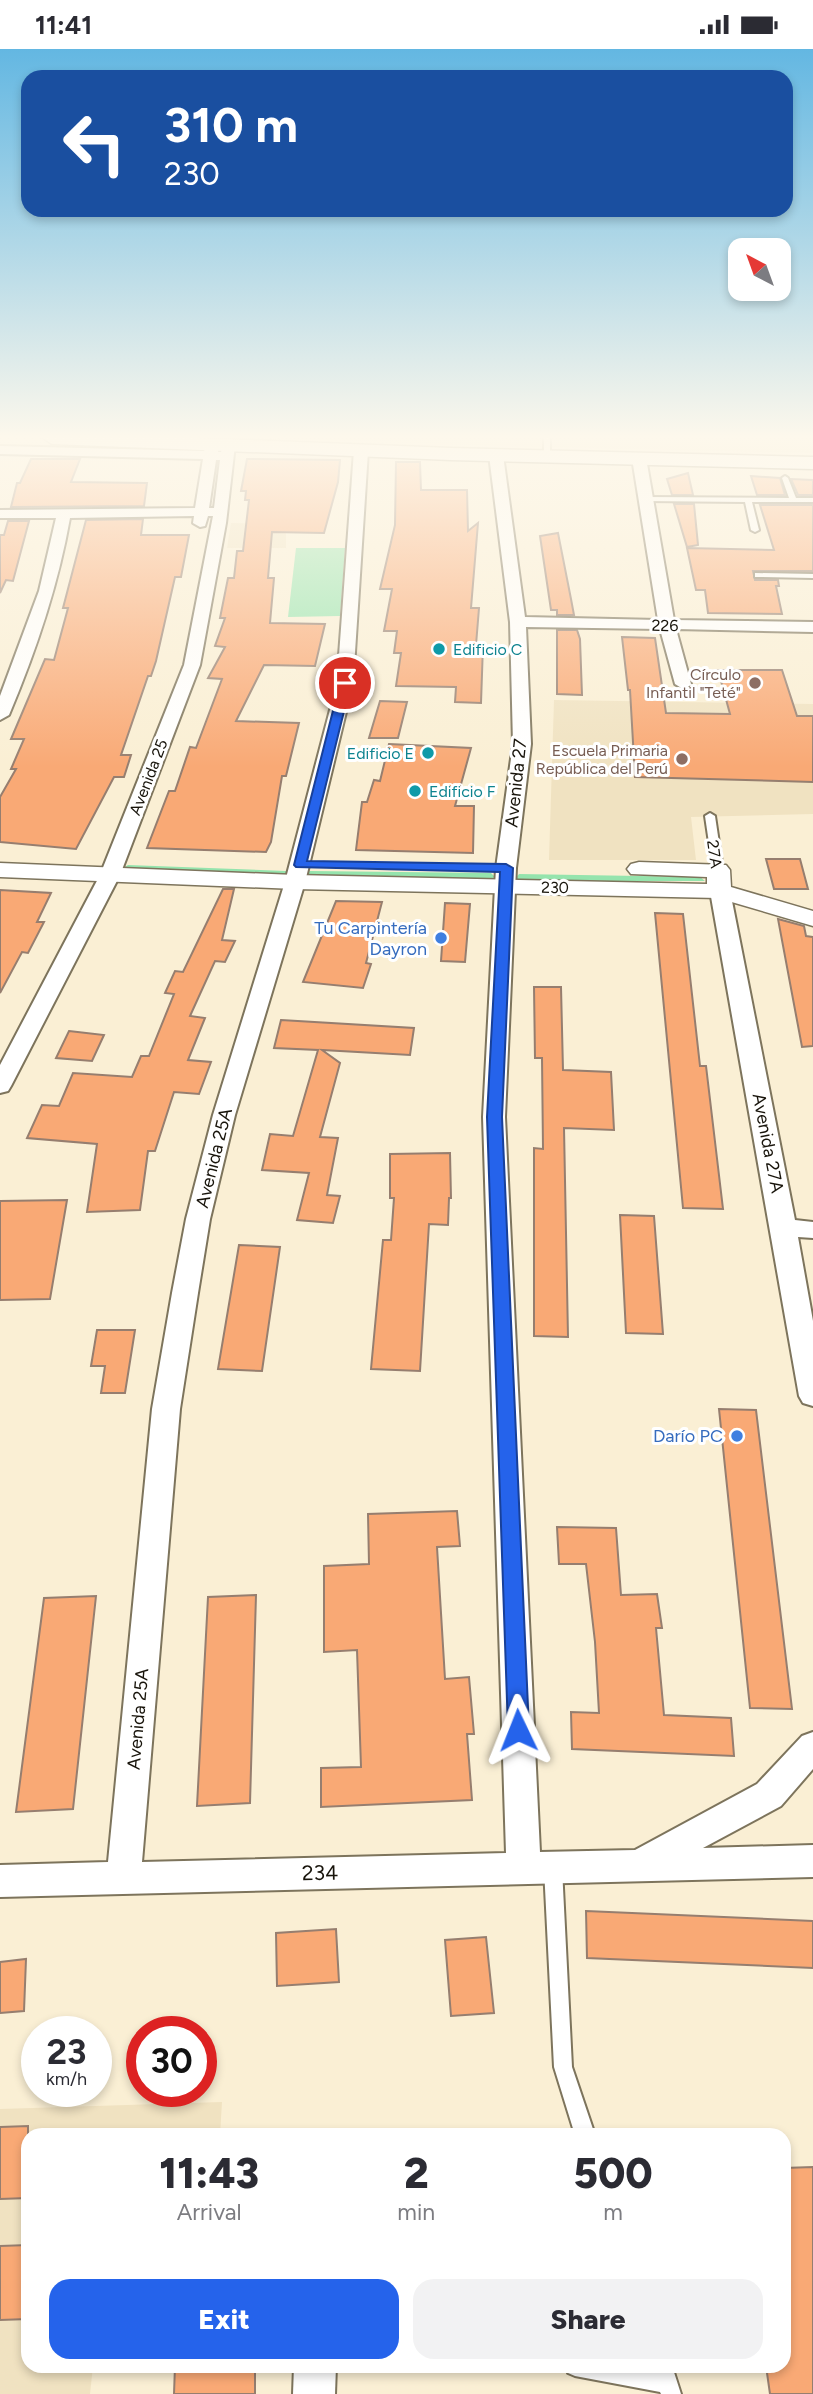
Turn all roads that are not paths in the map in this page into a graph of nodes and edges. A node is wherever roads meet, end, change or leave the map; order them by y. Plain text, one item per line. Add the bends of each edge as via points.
1 (57, 547) edge
2 (206, 547) edge
3 (354, 547) edge
4 (508, 547) edge
5 (654, 547) edge
6 (758, 575) dead end
7 (813, 576) edge
8 (518, 622) junction
9 (667, 625) junction
10 (813, 627) edge
11 (683, 684) dead end
12 (0, 715) edge
13 (710, 816) dead end
14 (0, 851) edge
15 (114, 867) junction
16 (0, 870) edge
17 (298, 874) junction
18 (506, 877) junction
19 (719, 880) junction
20 (813, 919) edge
21 (0, 1086) edge
22 (784, 1228) junction
23 (813, 1230) edge
24 (813, 1396) edge
25 (813, 1745) edge
26 (813, 1861) edge
27 (640, 1865) junction
28 (538, 1868) junction
29 (124, 1878) junction
30 (0, 1881) edge
31 (584, 2128) edge
32 (315, 2373) edge
33 (618, 2373) edge
34 (667, 2381) edge
35 (314, 2394) edge

1 - 12 street via 19,674
2 - 15 street, Avenida 25 via 192,665
3 - 17 street, Avenida 25A via 345,683
4 - 8 street, Avenida 27
5 - 9 street
6 - 7 lane
8 - 9 street, 226
8 - 18 street, Avenida 27 via 522,744
9 - 10 street, 226
9 - 11 street
13 - 19 lane, 27A
14 - 15 street, 230
15 - 16 street, 230
15 - 17 street, 230
15 - 21 street, Avenida 25
17 - 18 street, 230
17 - 29 street, Avenida 25A via 224,1115 187,1280 166,1409
18 - 19 street, 230
18 - 28 street, Avenida 27 via 494,1117
19 - 20 street, 230
19 - 22 street, Avenida 27A
22 - 23 street
22 - 24 street, Avenida 27A
25 - 27 street, 234 via 769,1795
26 - 27 street, 234
27 - 28 street, 234
28 - 29 street, 234
28 - 31 lane via 563,2067
29 - 30 street, 234
32 - 35 street
33 - 34 lane

